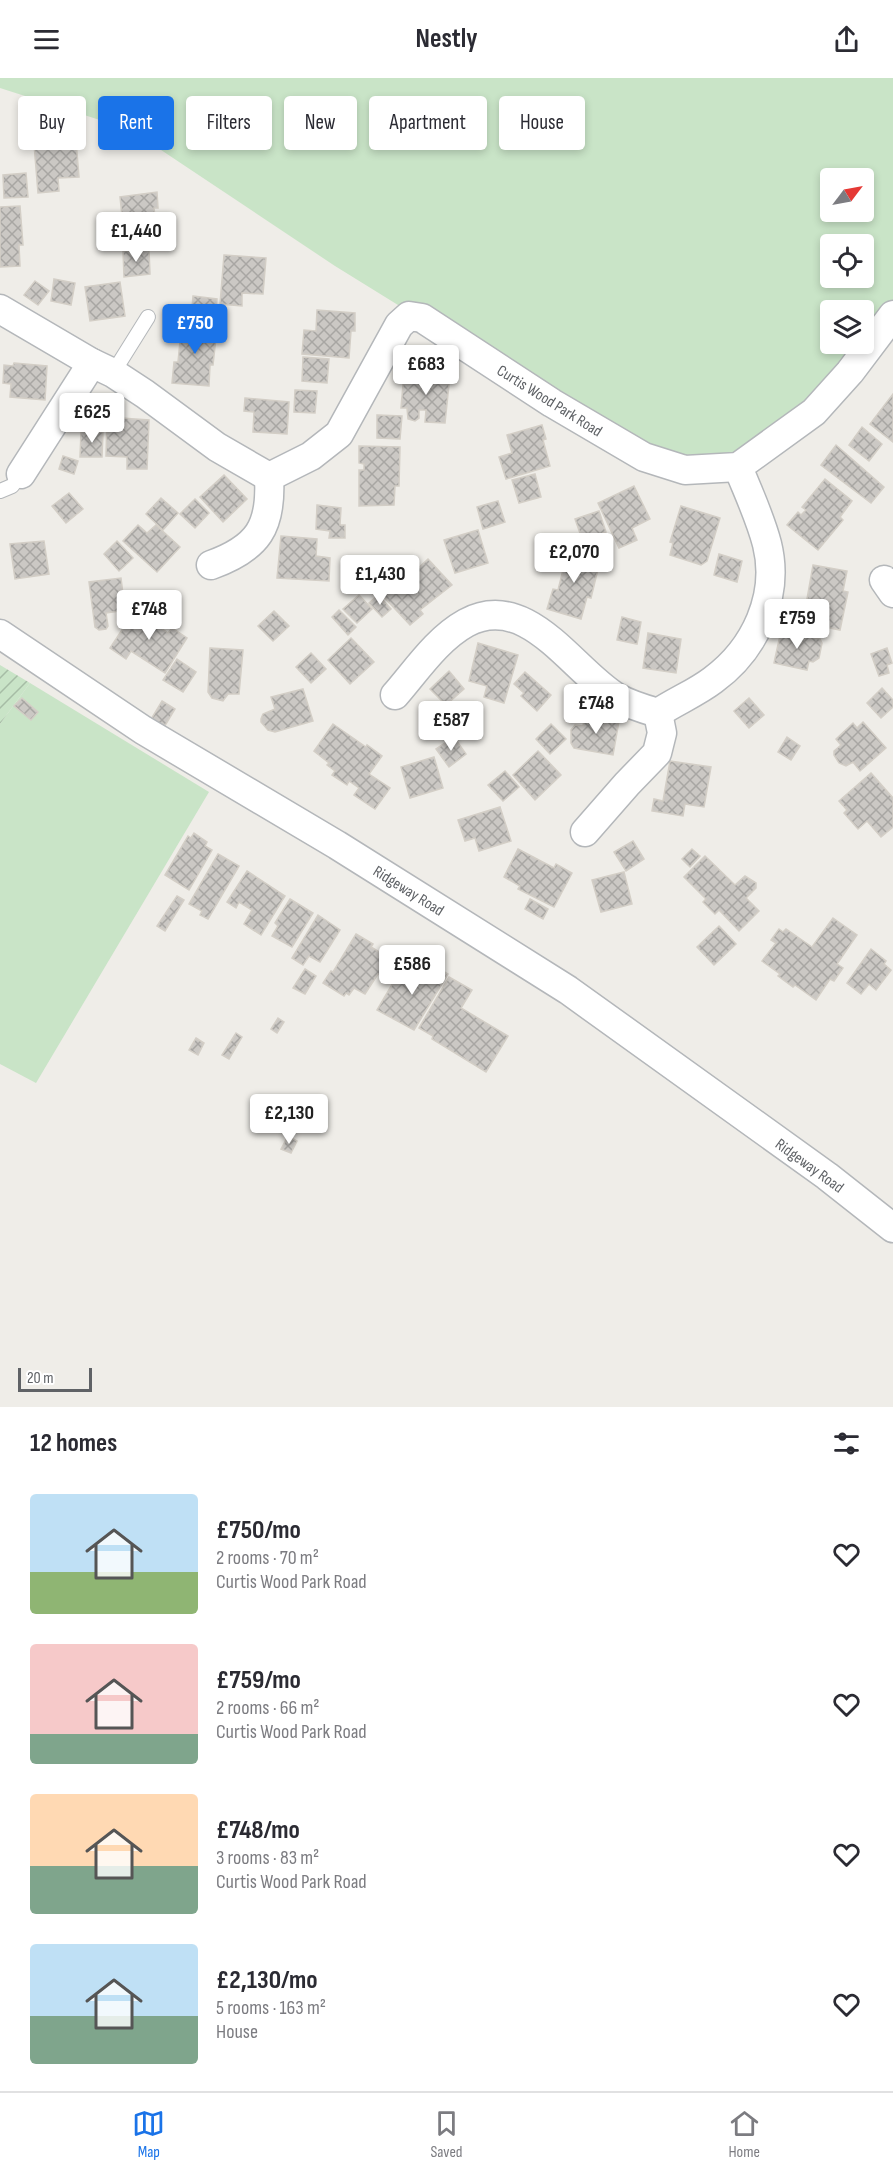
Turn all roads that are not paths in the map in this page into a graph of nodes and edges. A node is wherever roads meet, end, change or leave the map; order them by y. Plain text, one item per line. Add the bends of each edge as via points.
1 (0, 309) edge
2 (893, 315) edge
3 (148, 317) dead end
4 (103, 368) junction
5 (738, 467) junction
6 (269, 477) junction
7 (11, 483) edge
8 (211, 565) dead end
9 (0, 634) edge
10 (395, 695) dead end
11 (658, 713) junction
12 (585, 832) dead end
13 (893, 1228) edge

1 - 4 street
2 - 5 street via 814,412
3 - 4 lane
4 - 6 street via 217,447
4 - 7 street
5 - 6 street, Curtis Wood Park Road via 685,470 644,457 552,403 422,318 409,316 399,325 339,434 311,456
5 - 11 street via 767,546 770,578 766,608 737,660 713,681
6 - 8 street via 267,515 260,531 247,547
9 - 13 street, Ridgeway Road via 144,730 568,990
10 - 11 street via 441,642 466,623 489,616 511,617 534,626 617,697
11 - 12 street via 662,733 657,753

